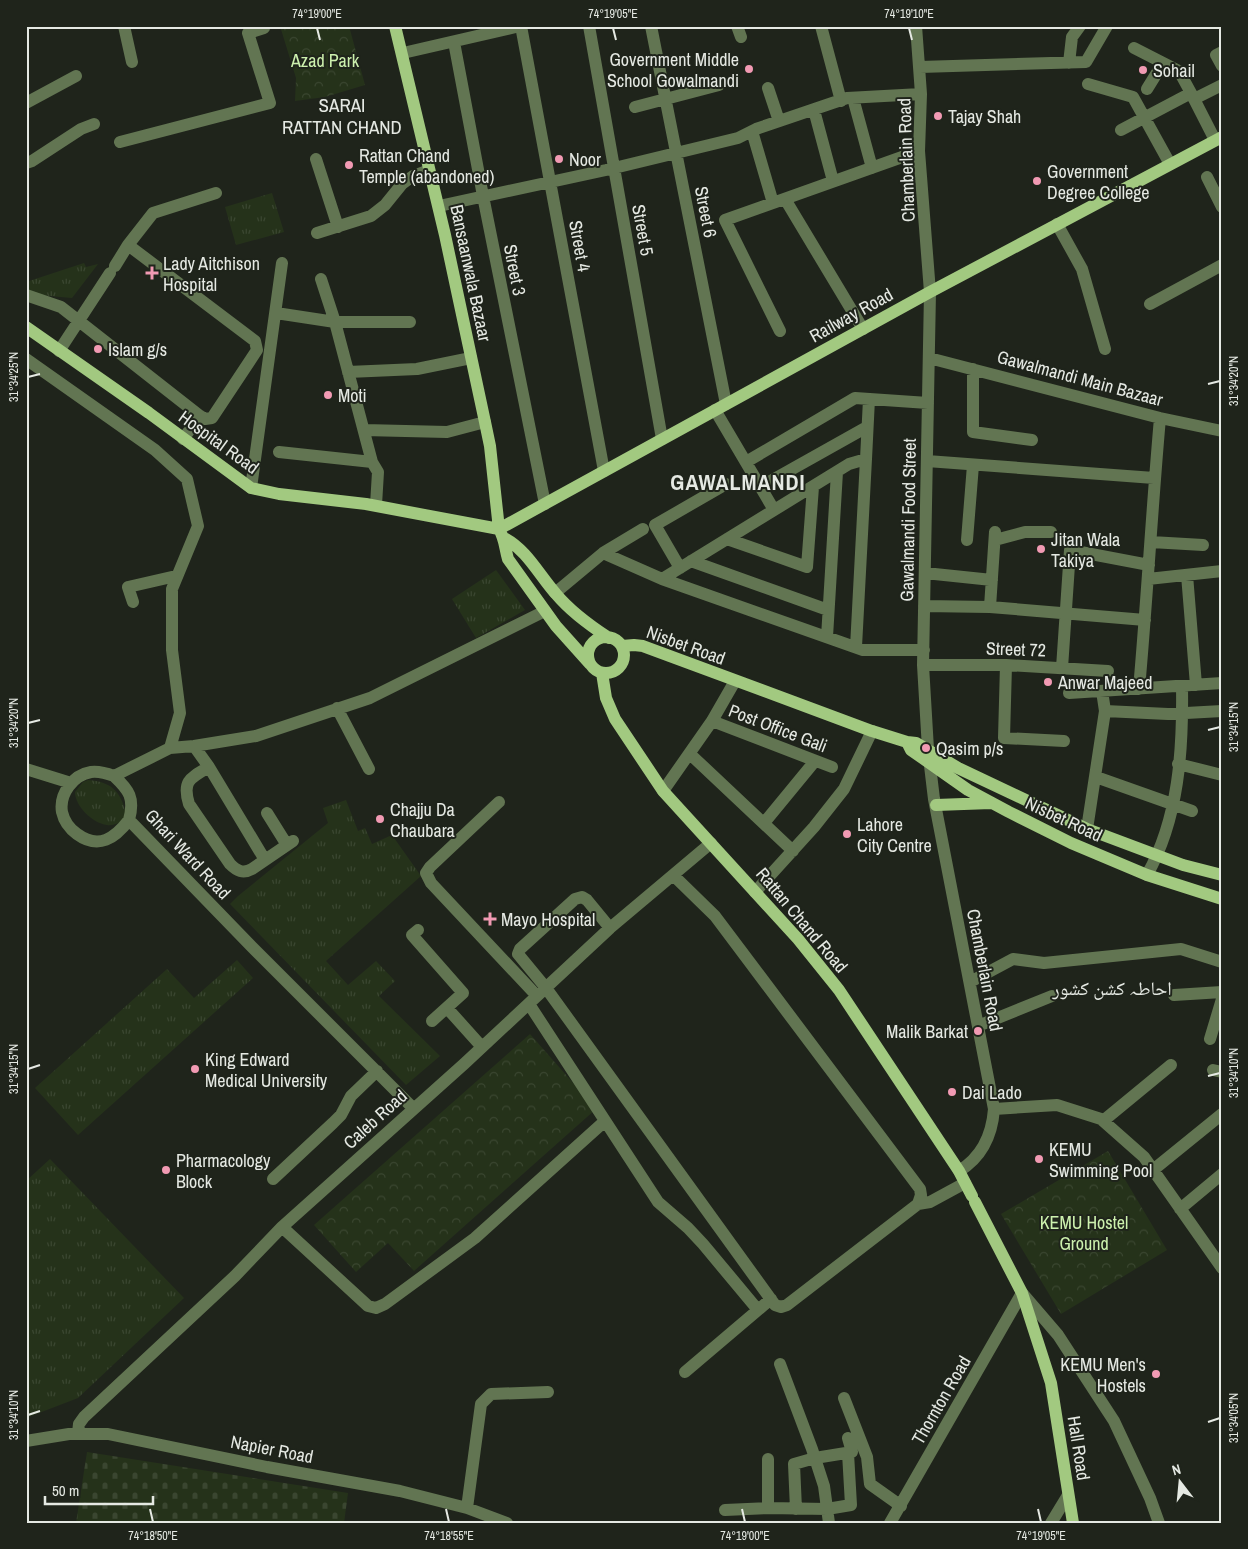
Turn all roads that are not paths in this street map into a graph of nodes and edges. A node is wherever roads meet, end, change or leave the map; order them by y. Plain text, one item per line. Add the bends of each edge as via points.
1 (124, 26) edge
2 (263, 26) edge
3 (395, 26) edge
4 (521, 26) edge
5 (589, 26) edge
6 (651, 26) edge
7 (821, 26) edge
8 (916, 26) edge
9 (1080, 26) edge
10 (1107, 26) edge
11 (454, 42) junction
12 (1134, 48) dead end
13 (1222, 52) edge
14 (403, 53) junction
15 (132, 62) dead end
16 (1070, 62) junction
17 (1163, 63) junction
18 (1222, 66) edge
19 (920, 67) junction
20 (76, 76) dead end
21 (1088, 84) dead end
22 (719, 85) dead end
23 (1222, 85) edge
24 (768, 88) dead end
25 (1147, 89) dead end
26 (921, 94) junction
27 (1192, 96) junction
28 (666, 98) junction
29 (847, 99) junction
30 (26, 103) edge
31 (635, 107) dead end
32 (814, 110) junction
33 (1145, 118) junction
34 (779, 121) junction
35 (94, 124) dead end
36 (1122, 130) dead end
37 (752, 131) junction
38 (1219, 139) edge
39 (120, 142) dead end
40 (920, 151) junction
41 (677, 152) junction
42 (316, 159) dead end
43 (26, 163) edge
44 (1170, 164) junction
45 (615, 168) junction
46 (872, 168) junction
47 (429, 170) junction
48 (1207, 177) dead end
49 (833, 181) junction
50 (550, 182) junction
51 (216, 193) dead end
52 (483, 196) junction
53 (779, 201) junction
54 (439, 206) junction
55 (1222, 207) edge
56 (1057, 224) junction
57 (338, 227) junction
58 (317, 234) dead end
59 (128, 245) junction
60 (282, 263) dead end
61 (1222, 265) edge
62 (321, 279) dead end
63 (930, 292) junction
64 (26, 295) edge
65 (1150, 304) dead end
66 (276, 313) junction
67 (79, 321) junction
68 (335, 322) junction
69 (410, 322) dead end
70 (26, 327) edge
71 (863, 329) junction
72 (780, 331) dead end
73 (1105, 348) dead end
74 (59, 351) junction
75 (471, 358) junction
76 (929, 358) junction
77 (26, 359) edge
78 (973, 369) junction
79 (348, 372) junction
80 (869, 399) junction
81 (928, 403) junction
82 (721, 407) junction
83 (200, 416) junction
84 (1160, 418) junction
85 (485, 422) junction
86 (867, 427) junction
87 (364, 430) junction
88 (1222, 431) edge
89 (183, 439) junction
90 (662, 439) junction
91 (1032, 440) dead end
92 (279, 452) dead end
93 (866, 459) junction
94 (927, 461) junction
95 (372, 462) junction
96 (746, 462) junction
97 (973, 465) junction
98 (604, 472) junction
99 (837, 472) junction
100 (1154, 478) junction
101 (726, 484) dead end
102 (760, 487) junction
103 (812, 487) junction
104 (251, 488) junction
105 (545, 504) junction
106 (376, 505) junction
107 (774, 510) junction
108 (642, 529) dead end
109 (1051, 532) dead end
110 (502, 533) junction
111 (728, 539) junction
112 (967, 540) dead end
113 (1151, 542) junction
114 (1203, 545) dead end
115 (603, 553) junction
116 (686, 564) junction
117 (1150, 565) junction
118 (1222, 571) edge
119 (925, 573) junction
120 (1187, 575) junction
121 (176, 576) junction
122 (662, 579) junction
123 (1148, 579) junction
124 (992, 580) junction
125 (555, 593) junction
126 (133, 602) dead end
127 (924, 606) junction
128 (990, 607) junction
129 (828, 610) junction
130 (545, 611) junction
131 (1066, 613) junction
132 (1145, 620) junction
133 (827, 637) junction
134 (609, 638) junction
135 (622, 646) junction
136 (856, 648) junction
137 (924, 650) junction
138 (590, 664) junction
139 (923, 665) junction
140 (1006, 665) junction
141 (1062, 668) junction
142 (1108, 670) dead end
143 (602, 673) junction
144 (735, 681) junction
145 (1222, 683) edge
146 (1196, 685) junction
147 (1182, 686) junction
148 (1139, 689) junction
149 (1102, 691) junction
150 (1069, 693) dead end
151 (337, 708) junction
152 (1105, 711) junction
153 (1222, 711) edge
154 (1182, 713) junction
155 (712, 721) junction
156 (872, 731) junction
157 (1064, 741) dead end
158 (907, 742) junction
159 (194, 746) junction
160 (170, 748) junction
161 (928, 749) junction
162 (690, 754) junction
163 (814, 760) junction
164 (929, 764) junction
165 (1178, 764) junction
166 (208, 767) junction
167 (832, 767) dead end
168 (26, 769) edge
169 (369, 769) dead end
170 (1222, 775) edge
171 (114, 776) junction
172 (1096, 777) junction
173 (71, 783) junction
174 (663, 791) junction
175 (498, 802) dead end
176 (993, 803) junction
177 (1174, 804) junction
178 (936, 806) junction
179 (1192, 811) dead end
180 (267, 813) dead end
181 (129, 820) junction
182 (764, 823) junction
183 (1087, 829) junction
184 (711, 843) junction
185 (793, 851) junction
186 (1158, 856) junction
187 (265, 860) junction
188 (673, 874) junction
189 (1147, 875) junction
190 (1222, 875) edge
191 (755, 892) junction
192 (1222, 899) edge
193 (610, 928) junction
194 (418, 930) dead end
195 (1222, 962) edge
196 (970, 982) junction
197 (1222, 992) edge
198 (1174, 995) dead end
199 (537, 996) junction
200 (1052, 996) dead end
201 (1222, 999) edge
202 (447, 1008) junction
203 (432, 1021) dead end
204 (978, 1026) junction
205 (1210, 1039) dead end
206 (482, 1046) junction
207 (1171, 1065) dead end
208 (377, 1071) junction
209 (413, 1108) junction
210 (994, 1109) junction
211 (1222, 1114) edge
212 (605, 1121) junction
213 (1103, 1121) junction
214 (1153, 1170) junction
215 (959, 1171) junction
216 (1222, 1174) edge
217 (273, 1179) dead end
218 (965, 1183) junction
219 (918, 1204) junction
220 (1180, 1209) junction
221 (282, 1227) junction
222 (1222, 1268) edge
223 (1022, 1293) junction
224 (771, 1299) junction
225 (758, 1310) junction
226 (780, 1364) dead end
227 (685, 1372) dead end
228 (548, 1392) dead end
229 (844, 1398) dead end
230 (78, 1433) junction
231 (848, 1438) dead end
232 (26, 1441) edge
233 (848, 1453) junction
234 (815, 1458) junction
235 (768, 1459) dead end
236 (1068, 1495) junction
237 (901, 1506) junction
238 (468, 1508) junction
239 (768, 1508) junction
240 (796, 1509) junction
241 (725, 1510) dead end
242 (827, 1510) junction
243 (507, 1523) edge
244 (830, 1523) edge
245 (890, 1523) edge
246 (1051, 1523) edge
247 (1072, 1523) edge
248 (1159, 1523) edge

1 - 15 street
2 - 39 street via 248,33 270,103
3 - 14 main road, Bansaanwala Bazaar
4 - 11 street
4 - 50 street, Street 4
5 - 45 street, Street 5
6 - 28 street, Street 6
7 - 29 street
8 - 19 street, Chamberlain Road
9 - 16 street via 1072,38
10 - 16 street via 1086,62
11 - 14 street
11 - 52 street, Street 3
12 - 17 street
13 - 18 street via 1216,55
14 - 47 main road, Bansaanwala Bazaar
16 - 19 street
17 - 25 street
17 - 27 street via 1179,71
19 - 26 street, Chamberlain Road
20 - 30 street
21 - 33 street via 1133,97
22 - 28 street
23 - 27 street
24 - 34 street
26 - 29 street
26 - 40 street, Chamberlain Road
27 - 33 street
27 - 38 street
28 - 31 street
28 - 41 street, Street 6
29 - 32 street
29 - 46 street
32 - 34 street
32 - 49 street
33 - 36 street
33 - 44 street
34 - 37 street
35 - 43 street
37 - 41 street via 738,138
37 - 53 street
38 - 44 main road, Railway Road
40 - 46 street
40 - 63 street, Chamberlain Road
41 - 45 street
41 - 82 street, Street 6
42 - 57 street
44 - 56 main road, Railway Road
45 - 50 street
45 - 90 street, Street 5
46 - 49 street
47 - 54 main road, Bansaanwala Bazaar
47 - 57 street via 402,184 385,206 371,216
48 - 55 street
49 - 53 street
50 - 52 street
50 - 98 street, Street 4
51 - 59 street via 153,214
52 - 54 street
52 - 105 street, Street 3
53 - 71 street
53 - 72 street via 725,220
54 - 75 main road, Bansaanwala Bazaar
56 - 63 main road, Railway Road
56 - 73 street via 1082,270
57 - 58 street
59 - 67 street
59 - 83 street via 256,344 257,350 214,416 209,420
60 - 66 street
61 - 65 street
62 - 68 street
63 - 71 main road, Railway Road
63 - 76 street, Gawalmandi Food Street
64 - 67 street via 61,307
66 - 68 street
66 - 104 street
67 - 74 street
67 - 83 street
68 - 69 street
68 - 79 street
70 - 74 main road, Hospital Road
71 - 82 main road, Railway Road
74 - 89 main road, Hospital Road
75 - 79 street via 417,369
75 - 85 main road, Bansaanwala Bazaar
76 - 78 street, Gawalmandi Main Bazaar
76 - 81 street, Gawalmandi Food Street
77 - 121 street via 147,444 187,478 198,526
78 - 84 street, Gawalmandi Main Bazaar
78 - 91 street via 973,432
79 - 87 street
80 - 81 street
80 - 86 street
80 - 96 street via 855,398
81 - 94 street, Gawalmandi Food Street
82 - 90 main road, Railway Road
82 - 96 street, Street 6
83 - 89 street
84 - 88 street, Gawalmandi Main Bazaar
84 - 100 street
85 - 87 street via 447,432
85 - 110 main road, Bansaanwala Bazaar
86 - 93 street
86 - 102 street
87 - 95 street
89 - 104 main road, Hospital Road
90 - 98 main road, Railway Road
92 - 95 street
93 - 99 street
93 - 136 street
94 - 97 street
94 - 119 street, Gawalmandi Food Street
95 - 106 street via 378,472
96 - 102 street, Street 6
97 - 100 street
97 - 112 street
98 - 105 main road, Railway Road
99 - 103 street
99 - 129 street
100 - 113 street
101 - 116 street via 655,525
102 - 107 street, Street 6
103 - 107 street
103 - 111 street via 807,568
104 - 106 main road, Hospital Road
105 - 110 main road, Railway Road
106 - 110 main road, Hospital Road
107 - 111 street
108 - 115 street
109 - 124 street via 995,536
110 - 125 main road, Hospital Road via 521,550
110 - 130 main road via 508,559
111 - 116 street
113 - 114 street
113 - 117 street
115 - 122 street
115 - 125 street
116 - 122 street
116 - 129 street
117 - 123 street
117 - 131 street via 1070,550
118 - 120 street
119 - 124 street
119 - 127 street, Gawalmandi Food Street
120 - 123 street
120 - 146 street
121 - 126 street via 128,587
121 - 160 street via 172,589 172,650 180,713
122 - 133 street
123 - 132 street
124 - 128 street
125 - 134 main road, Hospital Road via 570,610
127 - 128 street
127 - 137 street, Gawalmandi Food Street
128 - 131 street
129 - 133 street
130 - 138 main road
130 - 151 street via 376,695
131 - 132 street
131 - 141 street
132 - 148 street
133 - 136 street
134 - 135 main road
134 - 138 main road via 598,639 590,647
135 - 143 main road via 621,666 613,672
135 - 144 main road, Nisbet Road via 643,646
136 - 137 street
137 - 139 street, Gawalmandi Food Street
138 - 143 main road
139 - 140 street, Street 72
139 - 161 street, Gawalmandi Food Street
140 - 141 street, Street 72
140 - 157 street via 1004,738
141 - 142 street, Street 72
143 - 174 main road, Rattan Chand Road via 606,698 615,719
144 - 155 street
144 - 156 main road, Nisbet Road
145 - 146 street
146 - 147 street
147 - 148 street
147 - 154 street
148 - 149 street
149 - 150 street
149 - 152 street
151 - 159 street via 256,736
151 - 169 street
152 - 154 street
152 - 172 street
153 - 154 street
154 - 165 street
155 - 162 street
155 - 163 street, Post Office Gali
156 - 158 main road, Nisbet Road
156 - 185 street via 844,788
158 - 161 main road, Nisbet Road
158 - 164 main road, Nisbet Road via 911,750
159 - 160 street
159 - 166 street
160 - 171 street
161 - 164 street, Gawalmandi Food Street
161 - 183 main road, Nisbet Road via 958,768
162 - 174 street
162 - 182 street
163 - 167 street, Post Office Gali
163 - 182 street
164 - 176 main road, Nisbet Road
164 - 178 street, Chamberlain Road
165 - 170 street
165 - 177 street
166 - 187 street
166 - 187 street via 187,783 189,804 235,869 247,872
168 - 173 street
171 - 173 street via 90,772
171 - 181 street, Ghari Ward Road via 127,788 131,811
172 - 177 street
172 - 183 street
173 - 181 street via 63,796 62,813 69,828 84,839 103,841 119,833
174 - 184 main road, Rattan Chand Road
175 - 199 street via 426,873 431,883
176 - 178 main road
176 - 189 main road, Nisbet Road
177 - 179 street
177 - 186 street
178 - 196 street, Chamberlain Road
180 - 187 street via 290,843
181 - 208 street, Ghari Ward Road
182 - 185 street
183 - 186 main road, Nisbet Road
184 - 188 street, Caleb Road
184 - 191 main road, Rattan Chand Road
185 - 191 street
186 - 189 street
186 - 190 main road, Nisbet Road
188 - 193 street, Caleb Road
188 - 219 street via 715,916 917,1184 921,1195
189 - 192 main road, Nisbet Road
191 - 215 main road, Rattan Chand Road via 839,990
193 - 199 street, Caleb Road
193 - 199 street via 582,897 575,899 520,949 518,954
194 - 202 street via 412,936 463,993
195 - 196 street via 1181,949 1044,963 1013,959
196 - 204 street, Chamberlain Road
197 - 198 street
199 - 206 street, Caleb Road
199 - 212 street
199 - 224 street
200 - 204 street
201 - 205 street
202 - 203 street
202 - 206 street
204 - 210 street, Chamberlain Road
206 - 209 street, Caleb Road
207 - 213 street
208 - 209 street, Ghari Ward Road
208 - 217 street via 352,1096 341,1115
209 - 221 street, Caleb Road
210 - 213 street via 1057,1105
210 - 215 street, Chamberlain Road via 983,1150
211 - 214 street
212 - 221 street via 475,1238 376,1308 368,1306
212 - 225 street via 658,1202 703,1244
213 - 214 street via 1144,1157
214 - 220 street
215 - 218 main road, Rattan Chand Road
216 - 220 street
218 - 219 street via 930,1202
218 - 223 main road, Rattan Chand Road
219 - 224 street via 787,1305 775,1305
220 - 222 street
221 - 230 street, Caleb Road via 235,1276 84,1417
223 - 236 main road, Hall Road via 1051,1383
223 - 237 street, Thornton Road
223 - 248 street, Rattan Chand Road via 1058,1335 1114,1421
224 - 225 street
225 - 227 street
226 - 234 street
228 - 238 street via 502,1392 491,1394 481,1404
229 - 237 street via 868,1457 870,1484
230 - 232 street, Napier Road
230 - 238 street, Napier Road via 108,1434 400,1490
231 - 233 street via 852,1452
233 - 234 street
233 - 242 street via 851,1505
234 - 240 street via 794,1464
234 - 242 street
235 - 239 street
236 - 246 street
236 - 247 main road, Hall Road
237 - 245 street, Thornton Road
238 - 243 street, Napier Road
239 - 240 street
239 - 241 street
240 - 242 street
242 - 244 street

